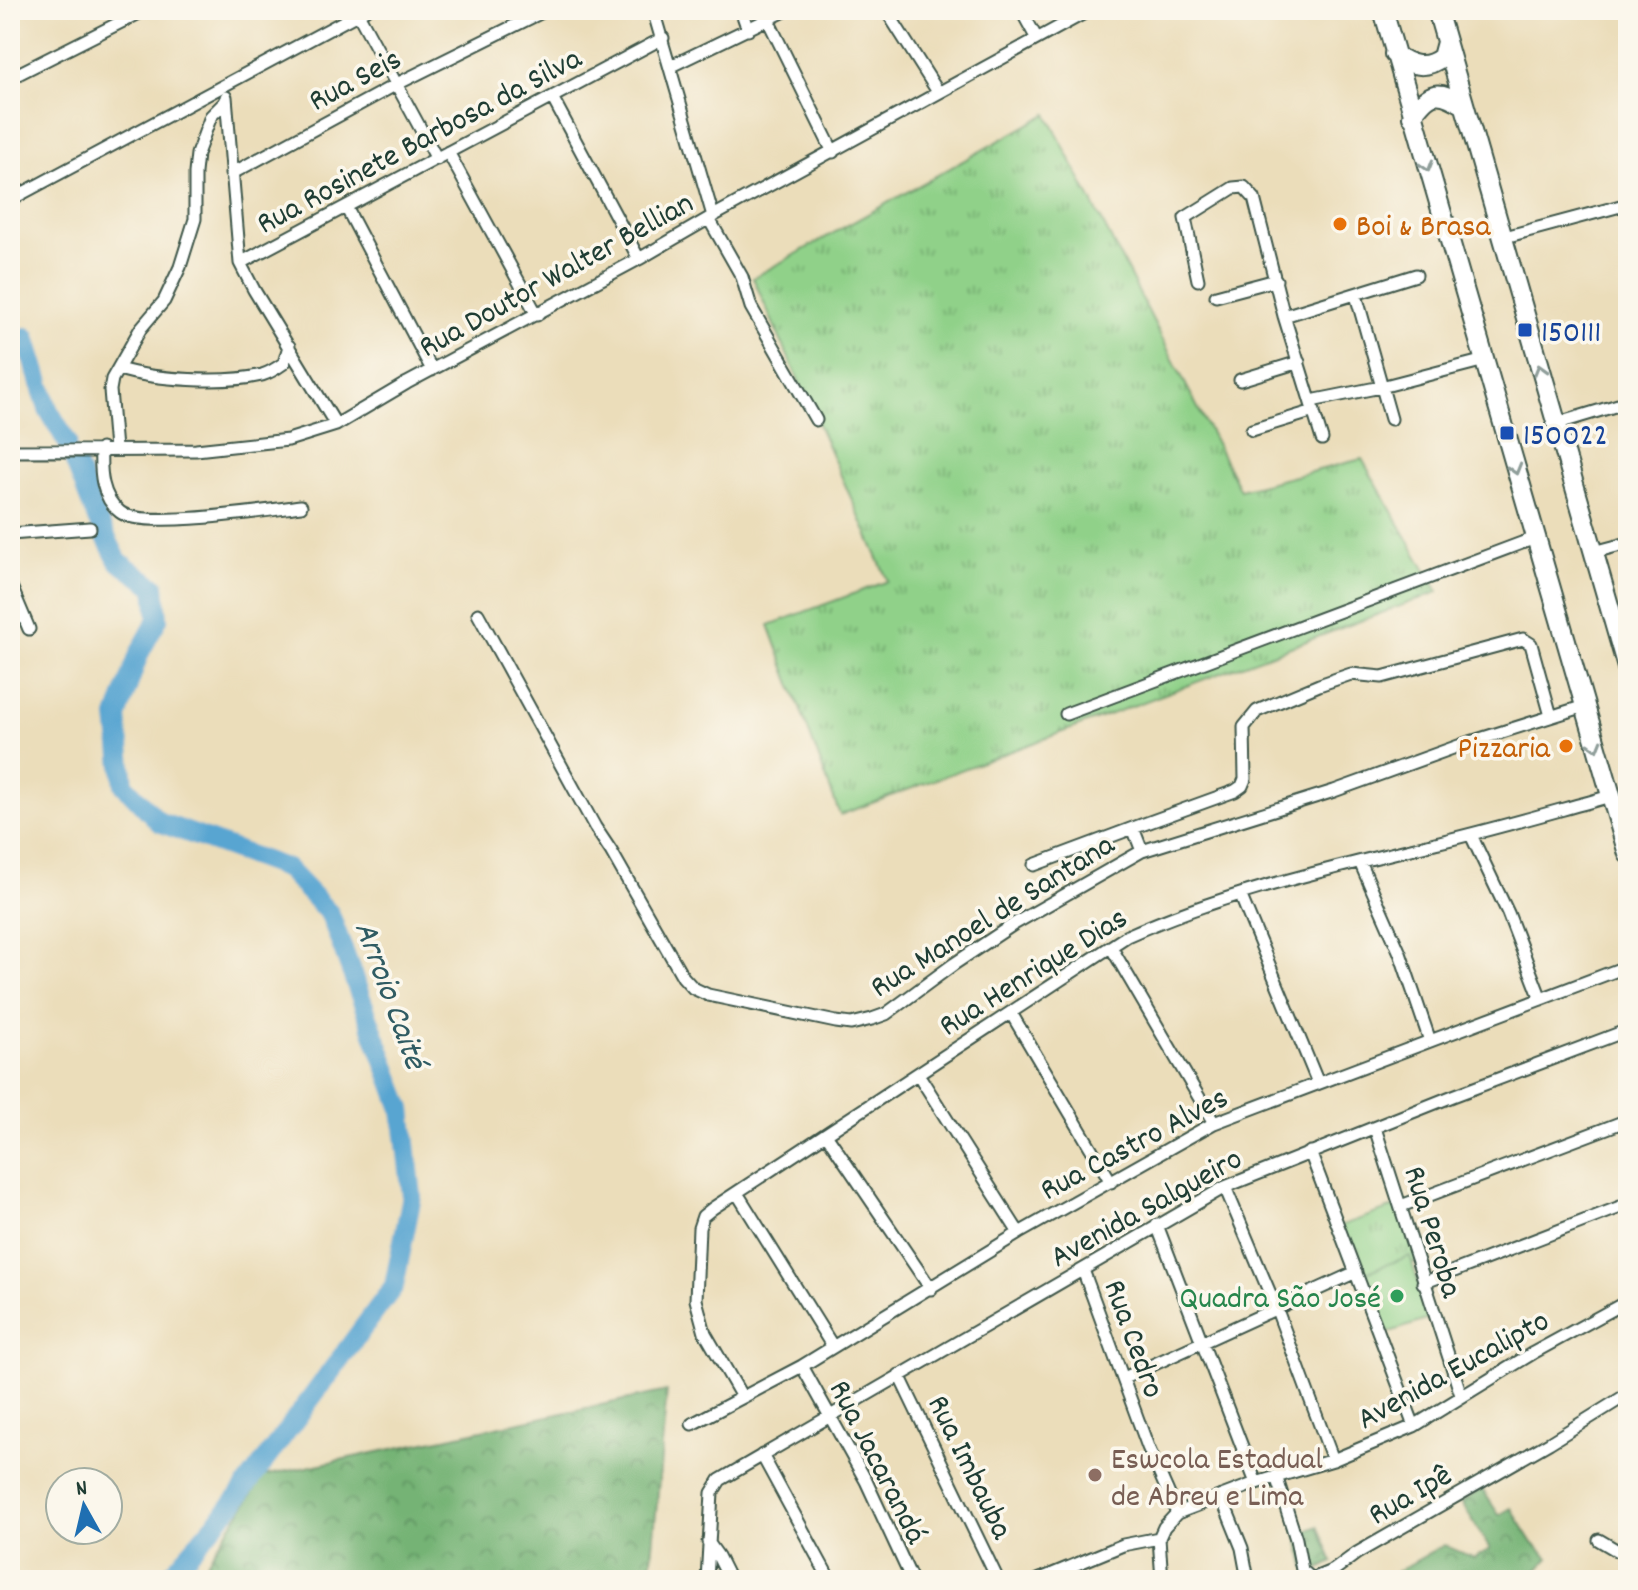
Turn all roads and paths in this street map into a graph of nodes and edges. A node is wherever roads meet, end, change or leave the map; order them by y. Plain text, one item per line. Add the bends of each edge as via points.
1 (145, 10) edge
2 (546, 10) edge
3 (653, 10) edge
4 (741, 10) edge
5 (787, 10) edge
6 (886, 10) edge
7 (1021, 10) edge
8 (1090, 10) edge
9 (1383, 10) edge
10 (1437, 10) edge
11 (359, 11) edge
12 (768, 20) junction
13 (748, 30) junction
14 (663, 38) junction
15 (1037, 39) junction
16 (1446, 42) junction
17 (1394, 54) junction
18 (671, 66) junction
19 (10, 78) edge
20 (226, 84) junction
21 (397, 84) junction
22 (938, 92) junction
23 (552, 97) junction
24 (226, 101) junction
25 (1464, 105) junction
26 (1412, 116) junction
27 (448, 152) junction
28 (833, 152) junction
29 (437, 159) junction
30 (231, 174) junction
31 (10, 200) edge
32 (1628, 204) edge
33 (346, 207) junction
34 (711, 217) junction
35 (1501, 238) junction
36 (639, 259) junction
37 (240, 263) junction
38 (1416, 275) dead end
39 (1198, 280) dead end
40 (1276, 280) junction
41 (1356, 295) junction
42 (1216, 296) dead end
43 (537, 315) junction
44 (1284, 316) junction
45 (289, 346) junction
46 (1485, 360) junction
47 (1299, 362) junction
48 (119, 369) junction
49 (432, 370) junction
50 (1240, 380) dead end
51 (1381, 387) junction
52 (1628, 402) edge
53 (1312, 406) junction
54 (1391, 419) dead end
55 (816, 420) dead end
56 (1555, 424) junction
57 (336, 425) junction
58 (1252, 430) dead end
59 (1322, 439) dead end
60 (101, 449) junction
61 (115, 449) junction
62 (10, 451) edge
63 (301, 506) dead end
64 (90, 528) dead end
65 (10, 534) edge
66 (1535, 538) junction
67 (1628, 543) edge
68 (1594, 552) junction
69 (10, 584) edge
70 (478, 614) dead end
71 (29, 629) dead end
72 (1628, 671) edge
73 (1585, 706) junction
74 (1066, 714) dead end
75 (1551, 716) junction
76 (1611, 796) junction
77 (1133, 828) junction
78 (1471, 835) junction
79 (1142, 851) junction
80 (1628, 854) edge
81 (1360, 862) junction
82 (1034, 865) dead end
83 (1240, 894) junction
84 (1111, 947) junction
85 (1628, 966) edge
86 (1541, 999) junction
87 (1011, 1013) junction
88 (1628, 1030) edge
89 (1430, 1041) junction
90 (918, 1074) junction
91 (1318, 1083) junction
92 (1628, 1120) edge
93 (1214, 1123) junction
94 (1375, 1128) junction
95 (826, 1134) junction
96 (1310, 1152) junction
97 (1111, 1182) junction
98 (1225, 1187) junction
99 (737, 1193) junction
100 (1628, 1204) edge
101 (1401, 1206) junction
102 (1157, 1225) junction
103 (1019, 1233) junction
104 (1083, 1270) junction
105 (1356, 1272) junction
106 (1423, 1283) junction
107 (931, 1289) junction
108 (1628, 1301) edge
109 (1277, 1310) junction
110 (1202, 1343) junction
111 (833, 1347) junction
112 (802, 1366) junction
113 (899, 1375) junction
114 (1124, 1378) junction
115 (1628, 1394) edge
116 (1461, 1395) junction
117 (742, 1397) junction
118 (830, 1417) junction
119 (692, 1424) dead end
120 (1414, 1426) junction
121 (762, 1455) junction
122 (1333, 1460) junction
123 (1276, 1476) junction
124 (1256, 1483) junction
125 (1221, 1496) junction
126 (1177, 1513) junction
127 (1159, 1538) junction
128 (1599, 1540) dead end
129 (708, 1542) junction
130 (1628, 1557) edge
131 (1065, 1575) edge
132 (707, 1580) edge
133 (730, 1580) edge
134 (830, 1580) edge
135 (912, 1580) edge
136 (998, 1580) edge
137 (1038, 1580) edge
138 (1162, 1580) edge
139 (1248, 1580) edge

1 - 19 street
2 - 21 street, Rua Seis
3 - 14 street
4 - 13 street
5 - 12 street
6 - 22 street
7 - 15 street
8 - 15 street, Rua Doutor Walter Bellian
9 - 17 highway
10 - 16 highway
11 - 20 street
11 - 21 street
12 - 13 street
12 - 28 street
13 - 18 street
14 - 18 street
14 - 23 street, Rua Rosinete Barbosa da Silva
15 - 22 street, Rua Doutor Walter Bellian
16 - 17 highway via 1442,57 1426,66
16 - 25 highway
17 - 26 highway
18 - 34 street
20 - 24 street
20 - 31 street
21 - 29 street
21 - 30 street, Rua Seis
22 - 28 street, Rua Doutor Walter Bellian
23 - 27 street, Rua Rosinete Barbosa da Silva
23 - 36 street
24 - 30 street
24 - 48 street via 211,116 197,154 195,219 180,267
25 - 26 highway via 1434,94
25 - 35 highway
26 -> 46 highway
27 - 29 street, Rua Rosinete Barbosa da Silva
27 - 43 street
28 - 34 street, Rua Doutor Walter Bellian
29 - 33 street, Rua Rosinete Barbosa da Silva
30 - 37 street
32 - 35 street
33 - 37 street, Rua Rosinete Barbosa da Silva
33 - 49 street
34 - 36 street, Rua Doutor Walter Bellian
34 - 55 street via 751,307
56 -> 35 highway
36 - 43 street, Rua Doutor Walter Bellian
37 - 45 street
38 - 41 street
39 - 40 street via 1185,218 1239,186 1254,198
40 - 42 street
40 - 44 street
41 - 44 street
41 - 51 street
43 - 49 street, Rua Doutor Walter Bellian
44 - 47 street
45 - 48 street via 284,363 265,374 237,379 144,376
45 - 57 street
46 - 51 street
46 -> 66 highway
47 - 50 street
47 - 53 street
48 - 61 street via 110,390
49 - 57 street, Rua Doutor Walter Bellian
51 - 53 street
51 - 54 street
52 - 56 street
53 - 58 street
53 - 59 street
56 - 68 highway
57 - 61 street, Rua Doutor Walter Bellian via 262,444
60 - 61 street, Rua Doutor Walter Bellian
60 - 62 street, Rua Doutor Walter Bellian
60 - 63 street via 103,486 117,509 129,517 215,516
64 - 65 street
66 - 73 highway
66 - 74 street
67 - 68 street
68 - 72 highway
69 - 71 street
70 - 79 street, Rua Manoel de Santana via 668,953 693,988 708,995 836,1022 872,1019 1014,924
73 - 75 street, Rua Manoel de Santana
73 -> 76 highway
75 - 77 street via 1531,644 1523,639 1382,677 1351,674 1253,713 1244,727 1242,786
75 - 79 street, Rua Manoel de Santana
76 - 78 street, Rua Henrique Dias
76 - 80 highway
77 - 79 street
77 - 82 street
78 - 81 street, Rua Henrique Dias
78 - 86 street
81 - 83 street, Rua Henrique Dias
81 - 89 street via 1400,953
83 - 84 street, Rua Henrique Dias via 1183,912
83 - 91 street
84 - 87 street, Rua Henrique Dias
84 - 93 street
85 - 86 street, Rua Castro Alves
86 - 89 street, Rua Castro Alves
87 - 90 street, Rua Henrique Dias
87 - 97 street
88 - 94 street, Avenida Salgueiro
89 - 91 street, Rua Castro Alves
90 - 95 street, Rua Henrique Dias
90 - 103 street
91 - 93 street, Rua Castro Alves
92 - 101 street
93 - 97 street, Rua Castro Alves
94 - 96 street, Avenida Salgueiro
94 - 101 street, Rua Peroba
95 - 99 street, Rua Henrique Dias
95 - 107 street
96 - 98 street, Avenida Salgueiro
96 - 105 street
97 - 103 street, Rua Castro Alves
98 - 102 street, Avenida Salgueiro
98 - 109 street
99 - 111 street
99 - 117 street, Rua Henrique Dias via 701,1220 696,1300 705,1333
100 - 106 street
101 - 106 street, Rua Peroba
102 - 104 street, Avenida Salgueiro
102 - 110 street
103 - 107 street, Rua Castro Alves
104 - 113 street, Avenida Salgueiro
104 - 114 street, Rua Cedro
105 - 109 street
105 - 120 street
106 - 116 street, Rua Peroba
107 - 111 street, Rua Castro Alves
108 - 116 street, Avenida Eucalipto
109 - 110 street
109 - 122 street
110 - 114 street
110 - 124 street
111 - 112 street, Rua Castro Alves
112 - 117 street, Rua Castro Alves
112 - 118 street, Rua Jacarandá
113 - 118 street, Avenida Salgueiro
113 - 136 street, Rua Imbauba
114 - 126 street, Rua Cedro
115 - 123 street, Rua Ipê via 1312,1579 1302,1570
116 - 120 street, Avenida Eucalipto
117 - 119 street, Rua Castro Alves
118 - 121 street, Avenida Salgueiro
118 - 135 street, Rua Jacarandá
120 - 122 street, Avenida Eucalipto
121 - 129 street, Avenida Salgueiro via 716,1485
121 - 134 street
122 - 123 street, Avenida Eucalipto
123 - 124 street, Avenida Eucalipto
124 - 125 street, Avenida Eucalipto
125 - 126 street, Avenida Eucalipto
125 - 139 street via 1242,1548
126 - 127 street
127 - 131 street via 1123,1545
127 - 138 street
128 - 130 street
129 - 132 street
129 - 133 street
131 - 137 street

